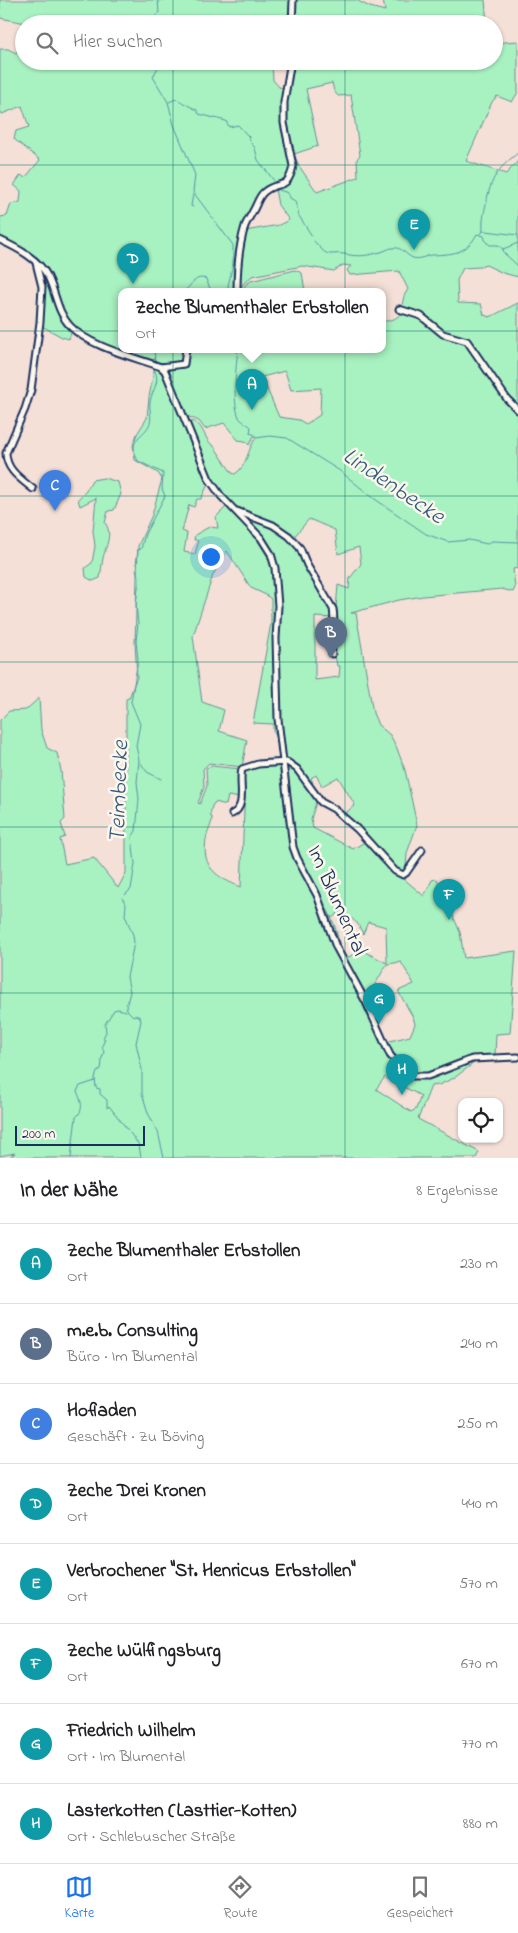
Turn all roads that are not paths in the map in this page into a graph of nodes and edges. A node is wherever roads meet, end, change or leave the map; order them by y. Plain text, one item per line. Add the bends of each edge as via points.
1 (293, 0) edge
2 (292, 15) edge
3 (289, 70) edge
4 (0, 240) edge
5 (36, 262) junction
6 (237, 288) edge
7 (399, 309) dead end
8 (118, 353) edge
9 (119, 353) edge
10 (185, 353) edge
11 (161, 367) junction
12 (518, 410) edge
13 (33, 489) dead end
14 (236, 511) junction
15 (332, 654) dead end
16 (284, 761) junction
17 (232, 814) dead end
18 (422, 850) dead end
19 (518, 1057) edge

1 - 2 street
3 - 6 street via 284,123 292,171 285,183 264,191 247,221
4 - 5 street
5 - 8 street via 48,277 70,326
5 - 13 street via 42,287 31,390 6,453 12,470
7 - 12 street via 421,316 443,334 468,342
9 - 11 street
10 - 11 street via 184,364
11 - 14 street, Im Blumental via 170,380 209,479
14 - 15 street, Im Blumental via 282,530 300,548 333,609
14 - 16 street, Im Blumental via 266,544 275,568 277,697
16 - 17 street via 242,769 239,808
16 - 18 street, Im Blumental via 297,769 321,802 357,829 395,871 402,875
16 - 19 street, Im Blumental via 296,858 317,895 331,936 391,1058 417,1077 436,1075 472,1059

